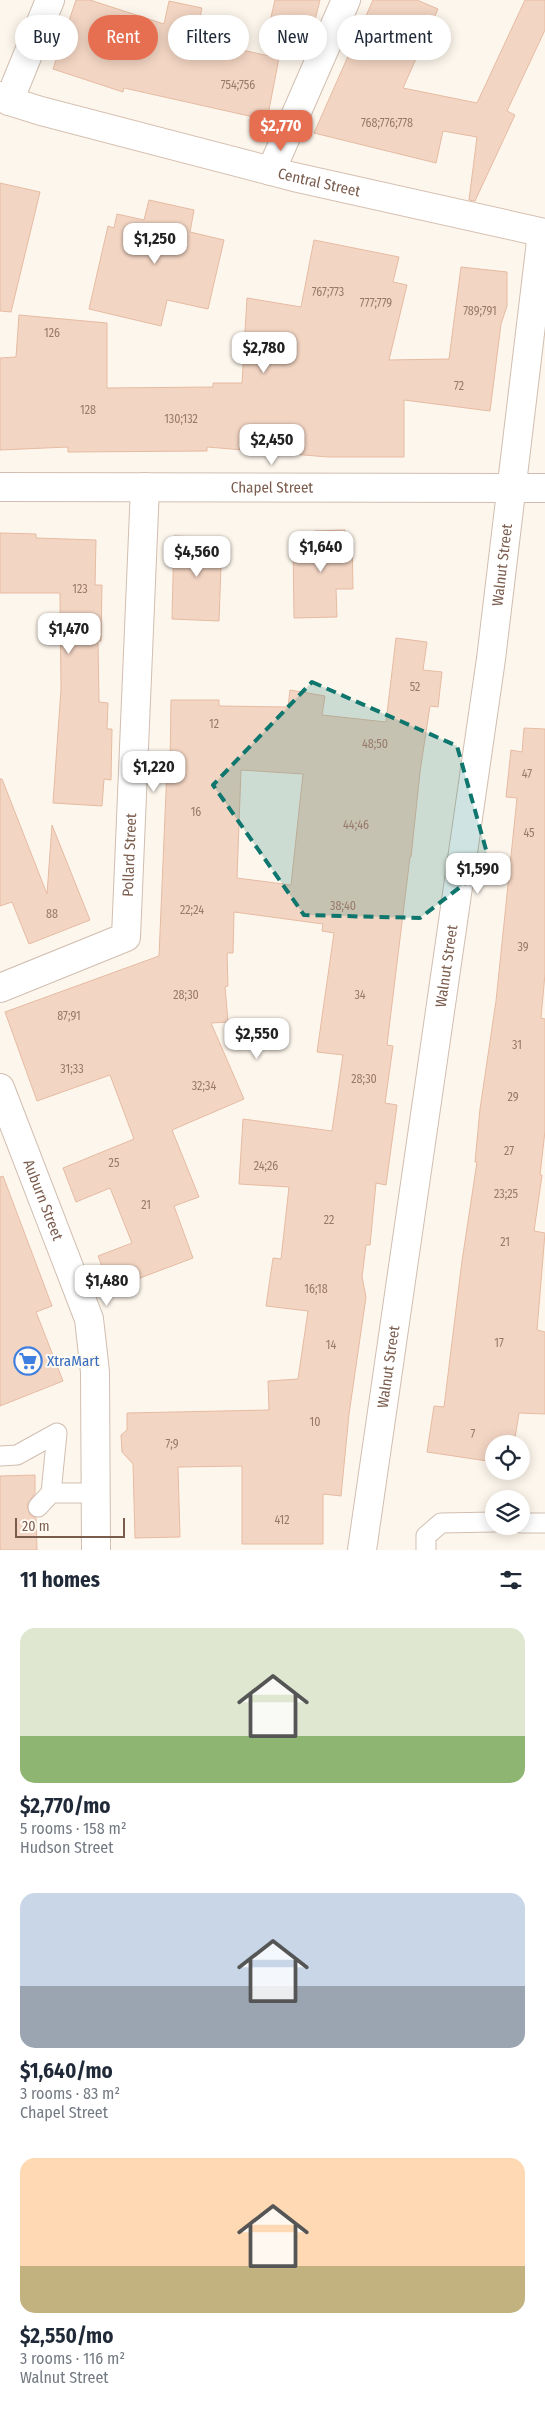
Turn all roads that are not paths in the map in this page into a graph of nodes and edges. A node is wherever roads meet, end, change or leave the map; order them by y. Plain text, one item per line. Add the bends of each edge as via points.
1 (50, 0) edge
2 (346, 0) edge
3 (3, 100) edge
4 (271, 171) junction
5 (544, 233) edge
6 (0, 487) edge
7 (145, 487) junction
8 (545, 488) edge
9 (512, 489) junction
10 (1, 985) edge
11 (0, 1088) edge
12 (0, 1456) edge
13 (51, 1493) junction
14 (96, 1493) junction
15 (38, 1507) dead end
16 (485, 1522) edge
17 (530, 1523) edge
18 (545, 1523) edge
19 (96, 1550) edge
20 (362, 1550) edge
21 (426, 1550) edge

1 - 3 street
2 - 4 street
3 - 4 street, Central Street
4 - 5 street, Central Street
5 - 9 street, Walnut Street
6 - 7 street, Chapel Street
7 - 9 street, Chapel Street
7 - 10 street, Pollard Street via 126,937
8 - 9 street, Chapel Street
9 - 20 street, Walnut Street via 491,659
11 - 14 street, Auburn Street via 89,1319 95,1372
12 - 13 lane via 17,1455 57,1433
13 - 14 lane
13 - 15 lane
14 - 19 street, Auburn Street
16 - 21 lane via 441,1523 426,1536
17 - 18 lane

